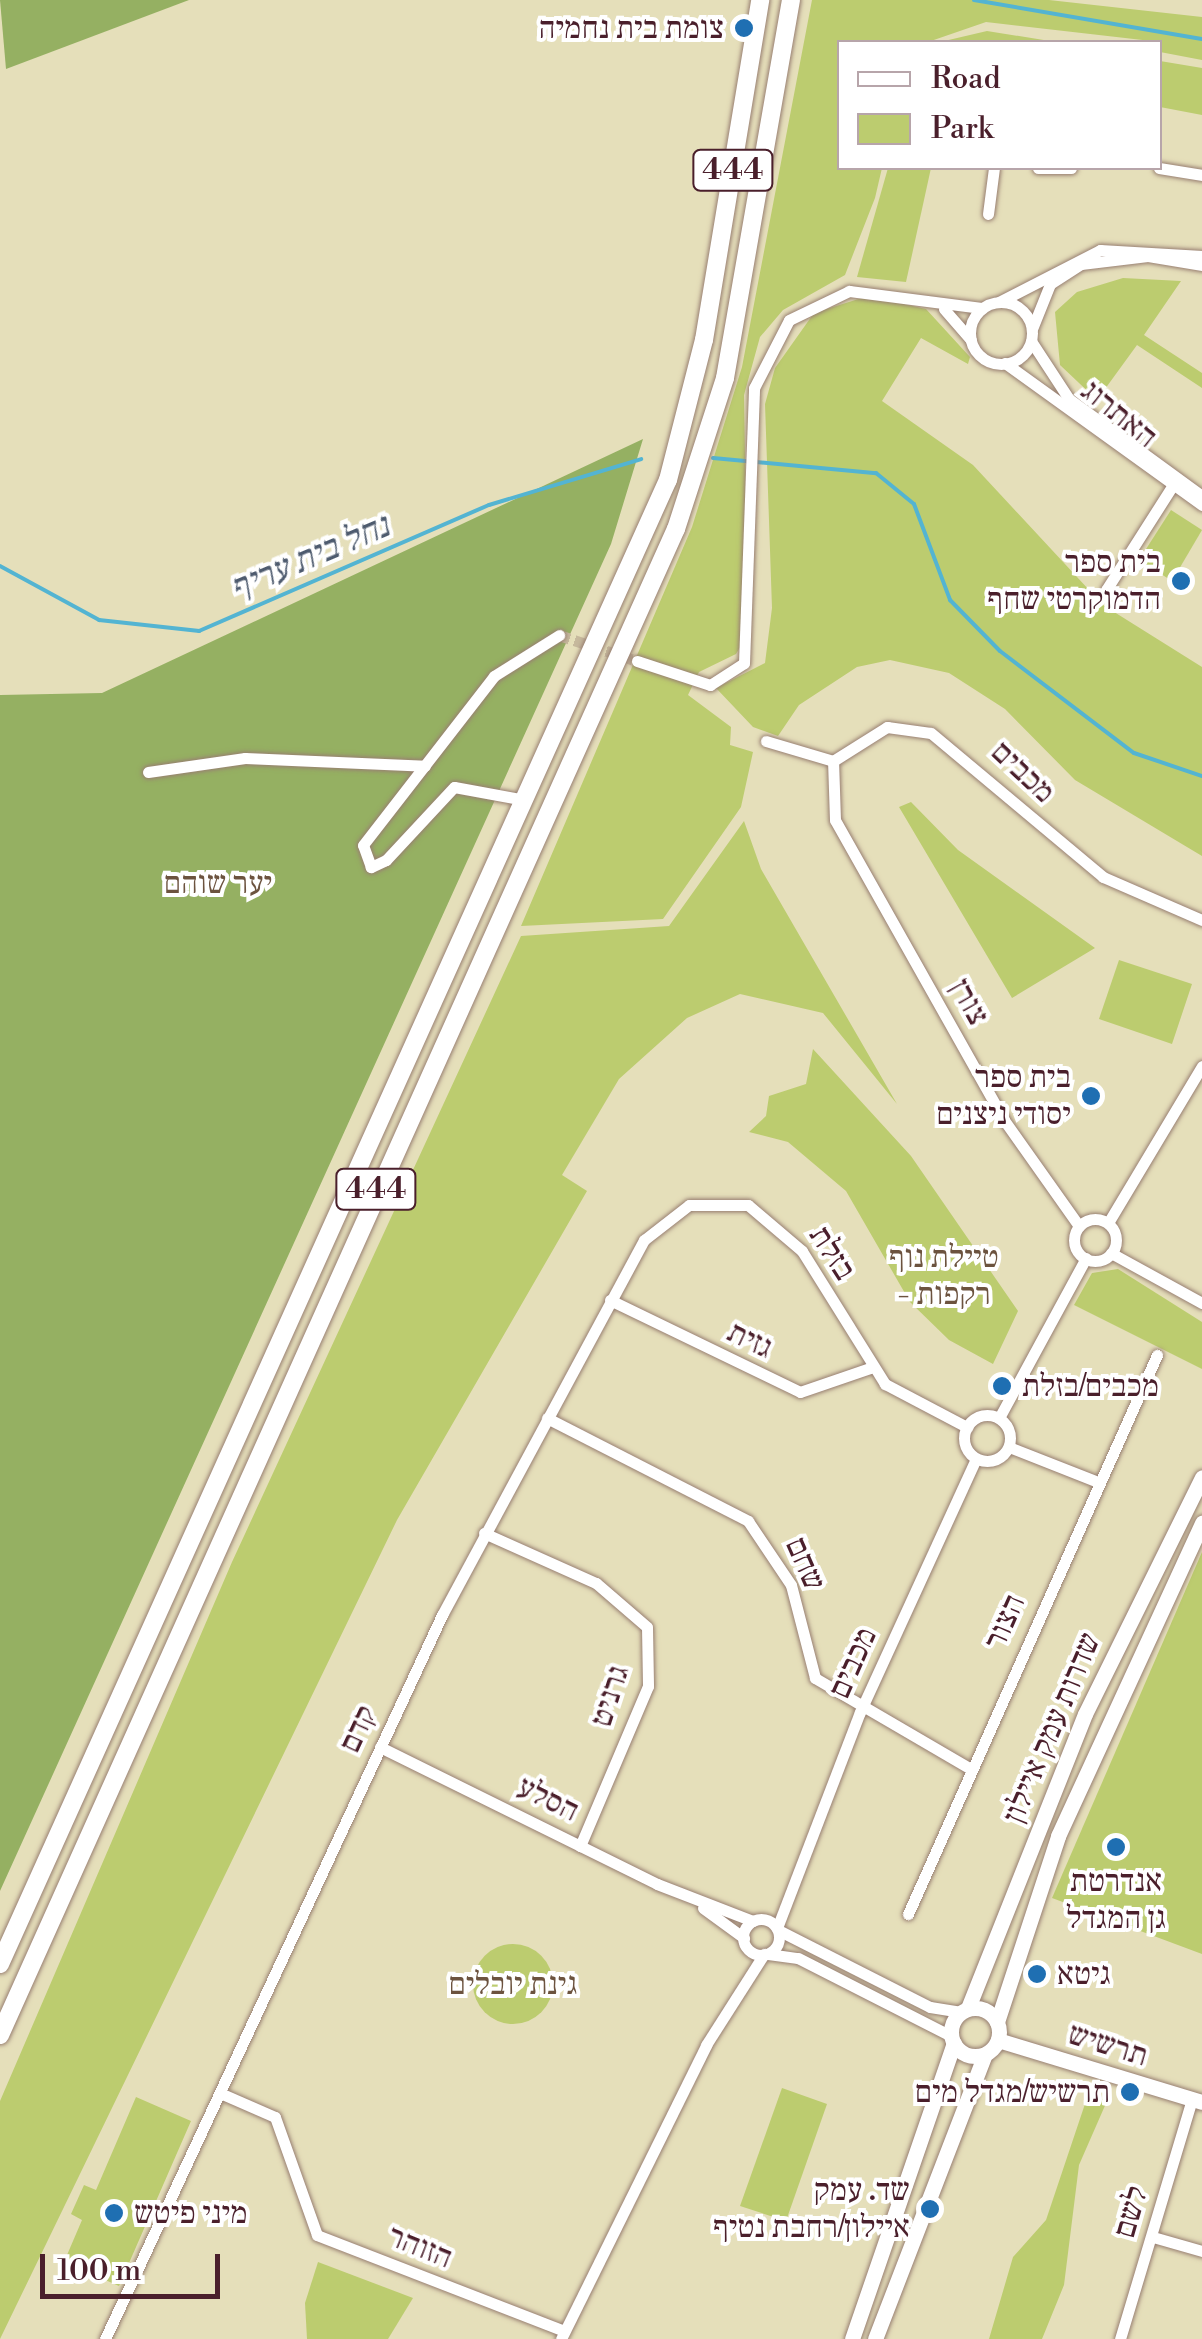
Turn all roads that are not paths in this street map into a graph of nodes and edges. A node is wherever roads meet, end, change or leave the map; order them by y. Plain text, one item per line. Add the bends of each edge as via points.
1 (760, 0) edge
2 (791, 4) edge
3 (1162, 168) edge
4 (994, 170) edge
5 (1202, 175) edge
6 (988, 214) dead end
7 (1202, 256) edge
8 (1202, 265) edge
9 (999, 302) junction
10 (941, 306) junction
11 (982, 308) junction
12 (1031, 335) junction
13 (971, 340) junction
14 (1005, 363) junction
15 (1171, 488) junction
16 (1202, 496) edge
17 (1202, 506) edge
18 (1106, 590) dead end
19 (559, 634) dead end
20 (637, 661) tunnel mouth
21 (766, 742) dead end
22 (833, 761) junction
23 (425, 766) junction
24 (148, 772) dead end
25 (525, 800) junction
26 (1202, 920) edge
27 (1202, 1066) edge
28 (726, 1200) joint
29 (1108, 1223) junction
30 (1079, 1226) junction
31 (1111, 1254) junction
32 (1086, 1258) junction
33 (610, 1300) junction
34 (1202, 1303) edge
35 (1156, 1355) dead end
36 (870, 1368) junction
37 (547, 1418) junction
38 (998, 1418) junction
39 (967, 1427) junction
40 (1009, 1447) junction
41 (976, 1459) junction
42 (1202, 1477) edge
43 (1098, 1482) junction
44 (1202, 1523) edge
45 (484, 1533) junction
46 (860, 1712) junction
47 (380, 1747) junction
48 (970, 1768) junction
49 (580, 1846) junction
50 (784, 1892) junction
51 (692, 1900) junction
52 (908, 1914) dead end
53 (758, 1920) junction
54 (777, 1929) junction
55 (746, 1943) junction
56 (766, 1954) junction
57 (0, 1964) edge
58 (741, 1980) junction
59 (964, 2010) junction
60 (998, 2022) junction
61 (0, 2035) edge
62 (953, 2040) junction
63 (998, 2040) junction
64 (985, 2054) junction
65 (220, 2093) junction
66 (1197, 2100) edge
67 (1153, 2237) junction
68 (1202, 2252) edge
69 (562, 2335) edge
70 (105, 2339) edge
71 (852, 2339) edge
72 (874, 2339) edge
73 (1120, 2339) edge

1 - 25 main road, 444 via 679,444
2 - 61 main road, 444 via 725,378 676,529
3 - 5 street
4 - 6 street
7 - 9 street via 1100,250
8 - 12 street via 1148,256 1081,264 1044,292
9 - 11 street
9 - 12 street via 1019,308
10 - 11 street
10 - 13 street
10 - 20 street via 880,290 813,303 766,351 753,425 744,664 710,685
11 - 13 street
12 - 14 street
12 - 16 street, האתרוג via 1069,399
13 - 14 street via 981,356
14 - 15 street, האתרוג
15 - 17 street, האתרוג
15 - 18 street
19 - 23 street via 494,676
21 - 22 street
22 - 26 street, מכבים via 886,727 932,733 1104,877
22 - 30 street, צורן via 828,794 1004,1120
23 - 24 street via 245,758
23 - 25 street via 364,845 372,867 454,787
25 - 57 main road, 444
27 - 29 street
28 - 33 street, קדם via 688,1205 662,1222
28 - 36 street, בזלת via 776,1222 802,1251
29 - 30 street
29 - 31 street
30 - 32 street via 1076,1247
31 - 32 street
31 - 34 street
32 - 38 street
33 - 36 street, גזית via 800,1392
33 - 37 street, קדם
35 - 43 street, הצור
36 - 39 street, בזלת
37 - 45 street, קדם
37 - 46 street, שחם via 748,1521 791,1585 815,1678
38 - 39 street
38 - 40 street
39 - 41 street
40 - 41 street via 999,1459
40 - 43 street
41 - 46 street, מכבים
42 - 59 main road, שדרות עמק איילון via 1086,1714
43 - 48 street, הצור
44 - 60 main road, שדרות עמק איילון via 1058,1836
45 - 47 street, קדם
45 - 49 street, גרניט via 596,1583 647,1627 648,1686
46 - 48 street, שחם
46 - 50 street, מכבים
47 - 49 street, הסלע
47 - 65 street, קדם
48 - 52 street, הצור
49 - 51 street, הסלע
50 - 53 street, מכבים
50 - 54 street, מכבים
51 - 53 street, הסלע
51 - 55 street, הסלע
53 - 54 street, הסלע
53 - 55 street, מכבים
54 - 56 street, מכבים
54 - 59 street via 930,2007
55 - 56 street, הסלע
55 - 58 street
56 - 58 street
56 - 62 street via 798,1958
58 - 69 street
59 - 60 main road
59 - 62 main road, שדרות עמק איילון
60 - 63 main road, שדרות עמק איילון
62 - 64 main road
62 - 71 main road
63 - 64 main road
63 - 66 main road, תרשיש
64 - 72 main road
65 - 69 street, הזוהר via 275,2116 316,2234
65 - 70 street, קדם
66 - 67 street, לשם
67 - 68 street
67 - 73 street, לשם

